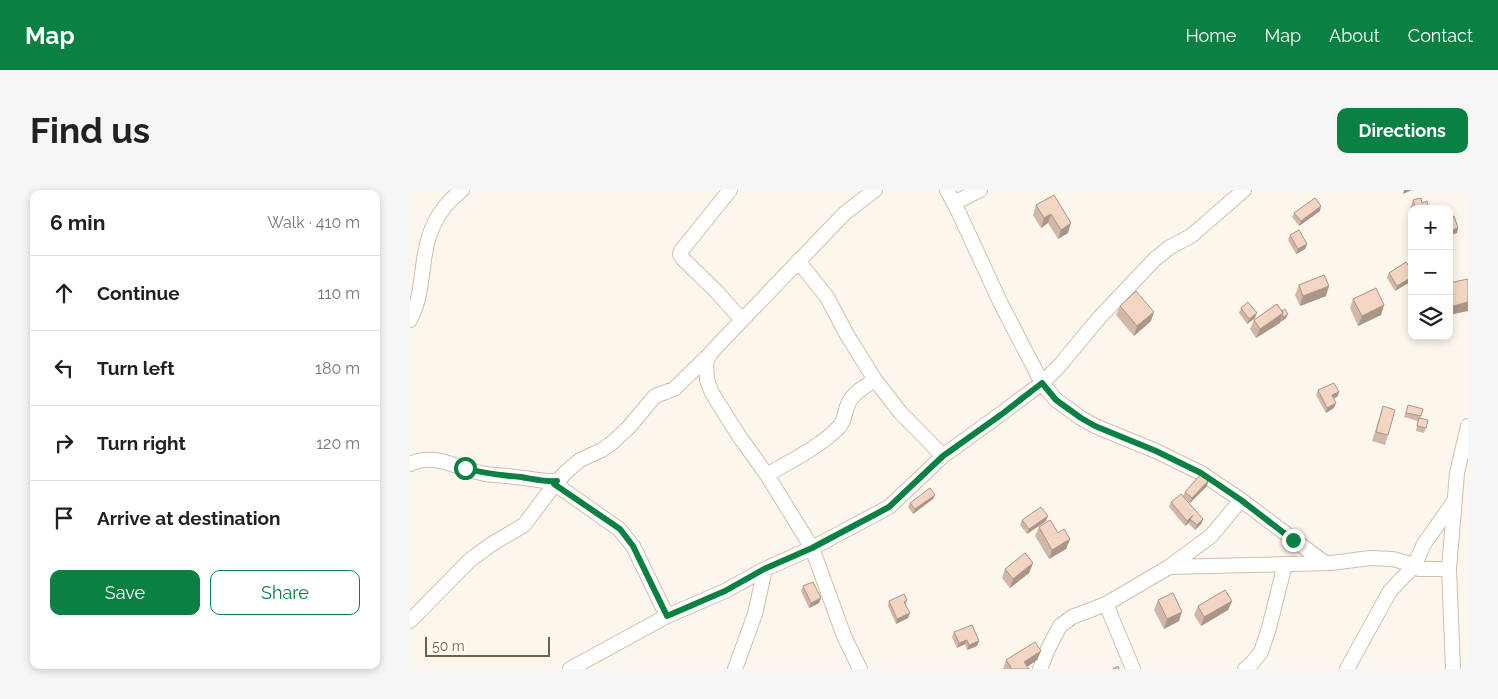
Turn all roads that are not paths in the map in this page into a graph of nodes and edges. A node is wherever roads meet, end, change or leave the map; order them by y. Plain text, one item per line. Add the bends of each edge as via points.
1 (462, 190) edge
2 (730, 190) edge
3 (875, 190) edge
4 (947, 190) edge
5 (980, 190) edge
6 (1244, 190) edge
7 (954, 203) junction
8 (798, 261) junction
9 (410, 320) edge
10 (742, 320) junction
11 (710, 354) junction
12 (876, 380) junction
13 (1042, 383) junction
14 (1468, 426) edge
15 (943, 456) junction
16 (410, 464) edge
17 (766, 475) junction
18 (556, 483) junction
19 (1241, 500) junction
20 (1455, 500) junction
21 (812, 548) junction
22 (1325, 563) junction
23 (1285, 564) junction
24 (1169, 566) junction
25 (1414, 566) junction
26 (764, 569) junction
27 (1449, 569) junction
28 (1106, 604) junction
29 (667, 616) junction
30 (410, 621) edge
31 (570, 669) edge
32 (736, 669) edge
33 (860, 669) edge
34 (1040, 669) edge
35 (1133, 669) edge
36 (1245, 669) edge
37 (1346, 669) edge
38 (1454, 669) edge

1 - 9 street via 439,213 433,225 427,242 419,297
2 - 10 street via 680,254
3 - 8 street via 845,213
4 - 7 street
5 - 7 street
6 - 13 street via 1191,236 1155,259
7 - 13 street
8 - 10 street
8 - 12 street via 827,297 847,336
10 - 11 street
11 - 17 street via 706,362 712,393
11 - 18 street via 674,389 655,396 612,443 580,460
12 - 15 street via 900,412
12 - 17 street via 849,401 843,422 833,433
13 - 15 street
13 - 19 street via 1056,400 1081,418 1201,473
14 - 20 street via 1457,473
15 - 21 street via 889,507
16 - 18 street via 434,459 481,473
17 - 21 street
18 - 29 street via 620,529 633,546
18 - 30 street via 524,525 470,560
19 - 22 street
19 - 24 street via 1211,536
20 - 25 street via 1424,544
20 - 27 street
21 - 26 street
21 - 33 street via 844,636
22 - 23 street
22 - 25 street via 1370,558 1393,559
23 - 24 street
23 - 36 street via 1261,652
24 - 28 street
25 - 27 street via 1424,570
25 - 37 street via 1390,591
26 - 29 street via 725,591
26 - 32 street via 754,614
27 - 38 street
28 - 34 street via 1072,617 1060,626
28 - 35 street
29 - 31 street

